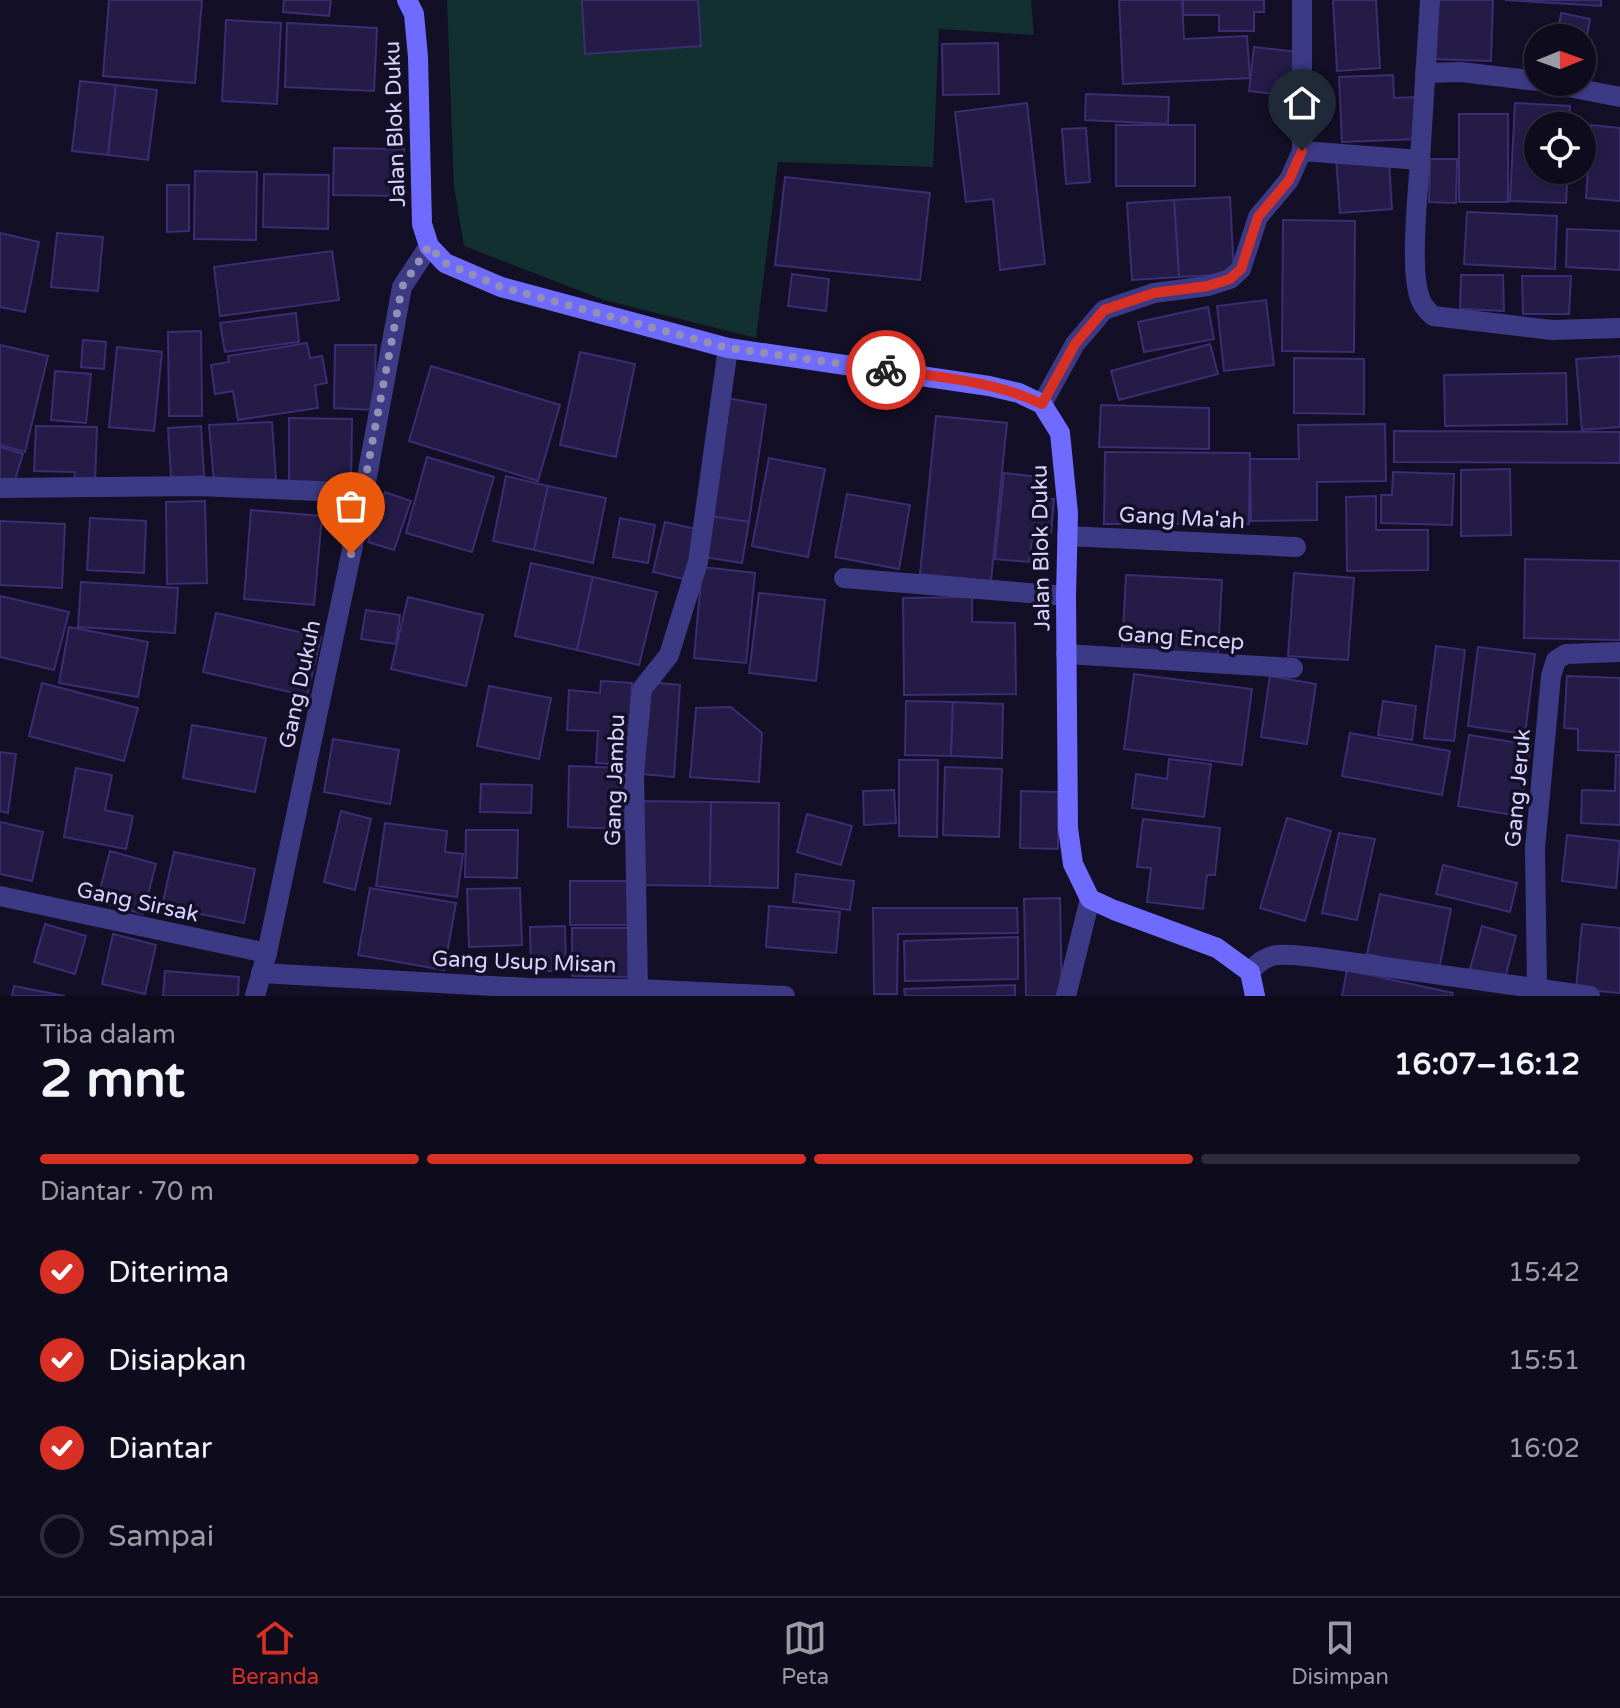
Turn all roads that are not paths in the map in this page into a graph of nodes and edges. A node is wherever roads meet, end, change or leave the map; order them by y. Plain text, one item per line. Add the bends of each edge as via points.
1 (407, 0) edge
2 (1302, 0) edge
3 (1430, 0) edge
4 (1425, 73) junction
5 (1524, 80) edge
6 (1596, 92) edge
7 (1620, 97) edge
8 (1302, 151) junction
9 (1420, 160) junction
10 (429, 246) junction
11 (1620, 328) edge
12 (728, 348) junction
13 (1042, 404) junction
14 (0, 488) edge
15 (364, 493) junction
16 (1067, 536) junction
17 (1296, 547) dead end
18 (844, 578) dead end
19 (1066, 596) junction
20 (1620, 652) edge
21 (1066, 654) junction
22 (1293, 668) dead end
23 (0, 896) edge
24 (1090, 899) junction
25 (264, 963) junction
26 (1250, 972) junction
27 (1537, 987) junction
28 (638, 989) junction
29 (255, 996) edge
30 (785, 996) edge
31 (1066, 996) edge
32 (1255, 996) edge
33 (1590, 996) edge

1 - 10 street, Jalan Blok Duku via 414,14 418,57 422,224
2 - 8 street
3 - 4 street
4 - 5 street
4 - 9 street
6 - 7 street
8 - 9 street
8 - 13 street via 1289,180 1258,217 1241,269 1208,286 1154,293 1104,310 1075,344
9 - 11 street via 1418,293 1433,316 1552,330
10 - 12 street via 445,263 501,287
10 - 15 street, Gang Dukuh via 402,287
12 - 13 street via 989,386
12 - 28 street, Gang Jambu via 698,562 669,655 642,689 634,774
13 - 16 street, Jalan Blok Duku via 1060,433
14 - 15 street via 199,486
15 - 25 street, Gang Dukuh
16 - 17 street, Gang Ma'ah
16 - 19 street, Jalan Blok Duku
18 - 19 street
19 - 21 street, Jalan Blok Duku
20 - 27 street, Gang Jeruk via 1566,654 1556,660 1551,676 1535,848
21 - 22 street, Gang Encep
21 - 24 street, Jalan Blok Duku via 1068,828 1073,864
23 - 25 street, Gang Sirsak
24 - 26 street via 1217,948
24 - 31 street
25 - 28 street, Gang Usup Misan via 529,988
25 - 29 street, Gang Dukuh
26 - 27 street via 1260,959 1276,954
26 - 32 street
27 - 33 street
28 - 30 street, Gang Usup Misan

